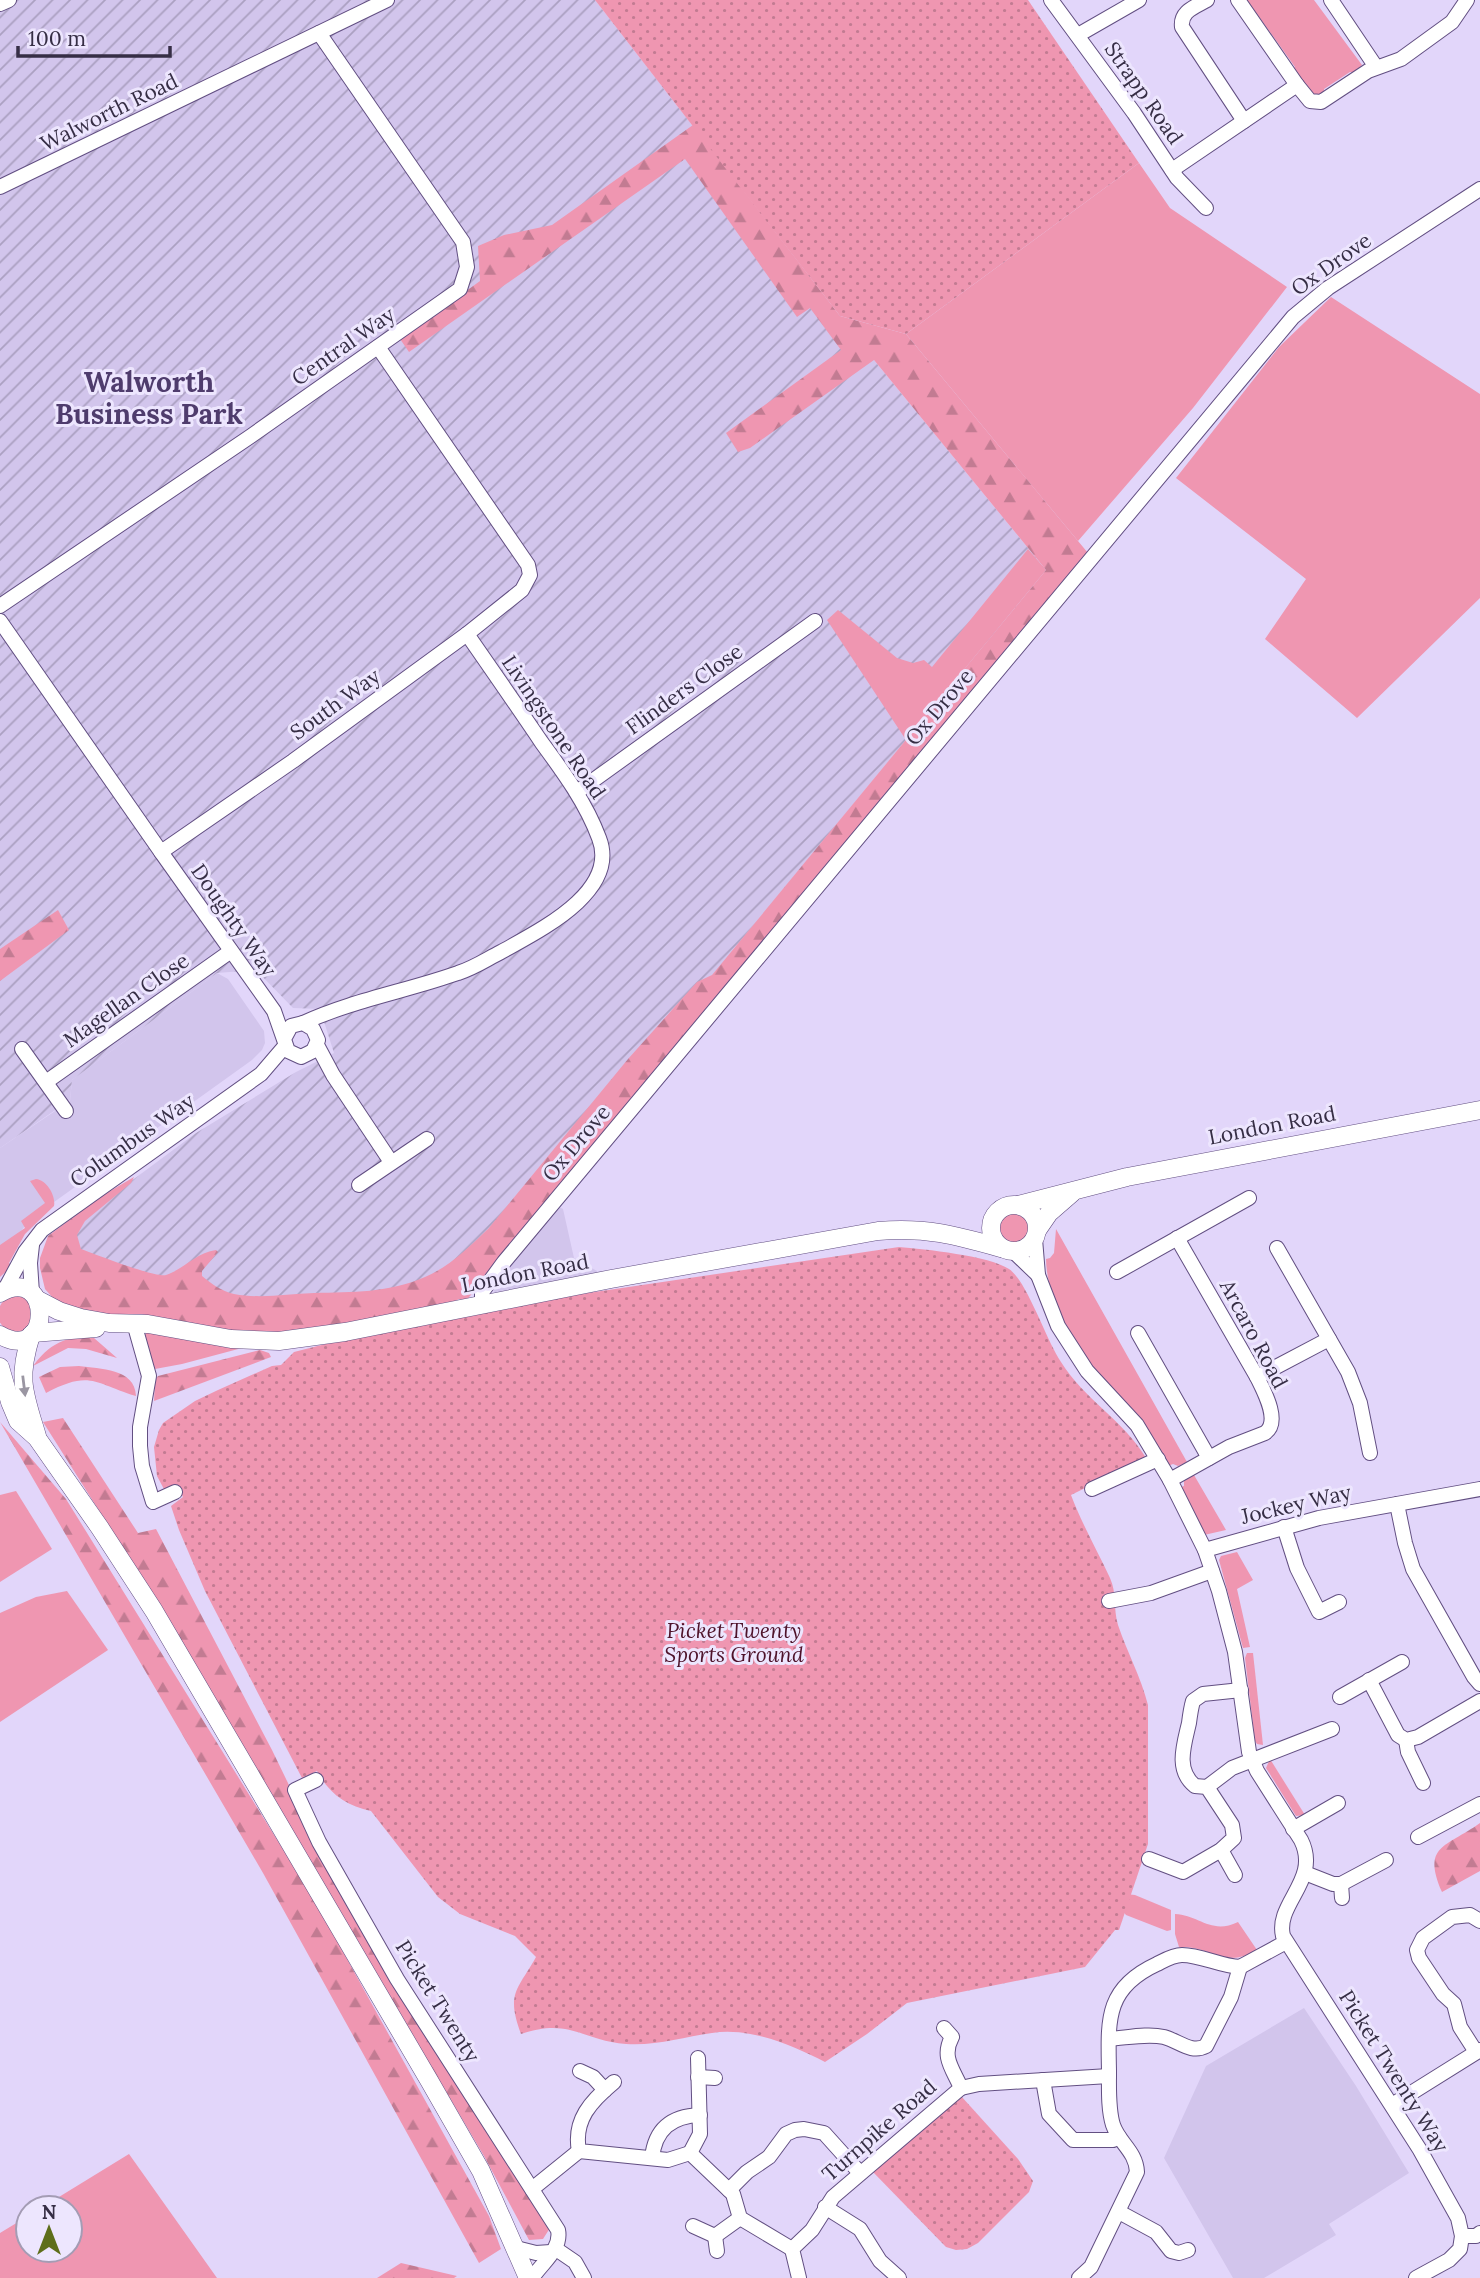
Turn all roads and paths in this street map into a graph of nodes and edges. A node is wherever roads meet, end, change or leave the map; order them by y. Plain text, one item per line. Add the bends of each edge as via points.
1 (9, 0) edge
2 (387, 0) edge
3 (1051, 0) edge
4 (1139, 0) edge
5 (1207, 0) edge
6 (1238, 0) edge
7 (1331, 0) edge
8 (1461, 2) edge
9 (0, 4) edge
10 (319, 33) junction
11 (1078, 35) junction
12 (1376, 67) junction
13 (1297, 85) junction
14 (1244, 121) junction
15 (1172, 170) junction
16 (0, 187) edge
17 (1480, 189) edge
18 (1206, 208) dead end
19 (378, 347) junction
20 (0, 606) edge
21 (0, 621) edge
22 (816, 621) dead end
23 (467, 634) junction
24 (577, 792) junction
25 (161, 852) junction
26 (231, 951) junction
27 (274, 1011) junction
28 (332, 1011) junction
29 (299, 1024) junction
30 (285, 1042) junction
31 (310, 1048) junction
32 (22, 1049) dead end
33 (261, 1074) junction
34 (46, 1082) junction
35 (1480, 1110) edge
36 (66, 1111) dead end
37 (427, 1139) dead end
38 (391, 1162) junction
39 (359, 1185) dead end
40 (1074, 1191) junction
41 (1249, 1198) dead end
42 (1018, 1205) junction
43 (993, 1218) junction
44 (950, 1233) junction
45 (1037, 1234) junction
46 (1177, 1238) junction
47 (32, 1244) junction
48 (1277, 1248) dead end
49 (1008, 1250) junction
50 (1116, 1272) dead end
51 (1038, 1275) junction
52 (1, 1292) edge
53 (35, 1297) junction
54 (482, 1304) junction
55 (109, 1323) junction
56 (134, 1323) junction
57 (1138, 1333) dead end
58 (32, 1334) junction
59 (0, 1335) edge
60 (1329, 1339) junction
61 (0, 1367) edge
62 (1257, 1377) junction
63 (37, 1438) junction
64 (1370, 1453) dead end
65 (1209, 1458) junction
66 (1158, 1459) junction
67 (1170, 1480) junction
68 (1092, 1489) dead end
69 (1480, 1489) edge
70 (176, 1492) dead end
71 (1397, 1504) junction
72 (1284, 1527) junction
73 (1205, 1550) junction
74 (1212, 1571) junction
75 (1109, 1601) dead end
76 (1339, 1602) dead end
77 (1402, 1662) dead end
78 (1369, 1680) junction
79 (1480, 1684) edge
80 (1241, 1690) junction
81 (1340, 1697) dead end
82 (1480, 1701) edge
83 (1332, 1729) dead end
84 (1406, 1740) junction
85 (1252, 1760) junction
86 (316, 1780) dead end
87 (1423, 1783) dead end
88 (1207, 1787) junction
89 (1338, 1803) dead end
90 (1480, 1804) edge
91 (1293, 1829) junction
92 (1418, 1837) dead end
93 (1221, 1850) junction
94 (1149, 1859) dead end
95 (1385, 1860) dead end
96 (1305, 1873) junction
97 (1235, 1875) dead end
98 (1480, 1921) edge
99 (1286, 1942) junction
100 (1240, 1967) junction
101 (954, 2035) dead end
102 (1109, 2039) junction
103 (1478, 2051) edge
104 (698, 2057) dead end
105 (580, 2071) dead end
106 (1109, 2076) junction
107 (698, 2077) junction
108 (715, 2078) dead end
109 (1043, 2080) junction
110 (961, 2088) junction
111 (1392, 2105) junction
112 (701, 2115) junction
113 (1119, 2137) junction
114 (579, 2151) junction
115 (691, 2153) junction
116 (652, 2158) junction
117 (860, 2174) junction
118 (532, 2189) junction
119 (729, 2190) junction
120 (825, 2207) junction
121 (1119, 2212) junction
122 (740, 2218) junction
123 (693, 2226) dead end
124 (1480, 2233) edge
125 (1462, 2236) junction
126 (516, 2248) junction
127 (793, 2249) junction
128 (554, 2250) junction
129 (1188, 2250) dead end
130 (1426, 2276) edge
131 (797, 2277) edge
132 (530, 2278) edge
133 (584, 2278) edge
134 (899, 2278) edge
135 (1079, 2278) edge

1 - 9 street
2 - 10 street, Walworth Road
3 - 11 street, Strapp Road
4 - 11 street
5 - 14 street via 1185,13 1182,27
6 - 13 street
7 - 12 street
8 - 12 street via 1452,22 1401,59
10 - 16 street, Walworth Road
10 - 19 street, Central Way via 463,242 466,253 460,289
11 - 15 street, Strapp Road
12 - 13 street via 1321,103 1310,101
13 - 14 street
14 - 15 street
15 - 18 street, Strapp Road
17 - 54 street, Ox Drove via 1328,288 1293,317 504,1262 482,1292
19 - 20 street, Central Way
19 - 23 street, South Way via 528,565 530,575 522,590
21 - 25 street
22 - 24 street, Flinders Close
23 - 24 street, Livingstone Road
23 - 25 street, South Way
24 - 28 street, Livingstone Road via 599,838 602,861 593,885 576,904 549,925 477,965
25 - 26 street, Doughty Way
26 - 27 street, Doughty Way
26 - 34 street, Magellan Close
27 - 29 street, Doughty Way
27 - 30 street, Doughty Way
28 - 29 street, Livingstone Road
28 - 31 street
29 - 30 street via 286,1031
29 - 31 street via 310,1026
30 - 31 street via 292,1055
30 - 33 street, Columbus Way
31 - 33 street, Columbus Way
31 - 38 street
32 - 34 street
33 - 47 street, Columbus Way via 51,1224
34 - 36 street
35 - 40 main road, London Road via 1185,1165
37 - 38 street
38 - 39 street
40 - 42 main road, London Road
40 - 45 main road via 1049,1213
41 - 46 street
42 - 43 main road, London Road via 1003,1207
42 - 45 main road via 1035,1216
43 - 44 main road, London Road
43 - 49 main road via 991,1234
44 - 49 main road, London Road
44 - 54 main road, London Road via 878,1231
45 - 49 main road via 1027,1248
45 - 51 street
46 - 50 street
46 - 62 street, Arcaro Road
47 - 52 street, Columbus Way
47 - 53 street
48 - 60 street
49 - 51 street
51 - 66 street via 1073,1352 1128,1414
52 - 53 main road, London Road via 18,1288
53 - 55 main road, London Road via 73,1317
53 - 58 main road via 41,1319
54 - 56 main road, London Road via 273,1342
55 - 56 main road, London Road
55 - 58 main road, London Road
56 - 70 street via 149,1376 139,1435 142,1466 153,1502
57 - 65 street
58 - 59 main road, London Road via 17,1340
58 -> 63 main road via 23,1360 22,1385
60 - 62 street
60 - 64 street via 1358,1396
61 - 63 main road via 18,1421
62 - 65 street, Arcaro Road via 1271,1427
63 - 126 main road via 181,1655 457,2128
65 - 67 street, Arcaro Road
66 - 67 street
66 - 68 street
67 - 73 street
69 - 71 street, Jockey Way
71 - 72 street, Jockey Way
71 - 79 street via 1413,1569
72 - 73 street, Jockey Way
72 - 76 street via 1297,1568 1319,1612
73 - 74 street
74 - 75 street via 1151,1593
74 - 80 street
77 - 78 street
78 - 81 street
78 - 84 street via 1398,1735
80 - 85 street
80 - 88 street via 1203,1694 1193,1701 1182,1766 1191,1782
82 - 84 street
83 - 85 street
84 - 87 street
85 - 88 street
85 - 91 street
86 - 118 street, Picket Twenty via 295,1790 319,1842 397,1979
88 - 93 street via 1234,1831 1234,1838
89 - 91 street
90 - 92 street
91 - 96 street via 1305,1847
93 - 94 street via 1183,1872
93 - 97 street
95 - 96 street via 1342,1891
96 - 99 street via 1281,1925
98 - 103 street via 1466,1914 1452,1917 1423,1938 1417,1950 1454,2004 1460,2026
99 - 100 street
99 - 111 street, Picket Twenty Way
100 - 102 street via 1184,1955 1141,1972 1114,2001
100 - 102 street via 1231,1997 1206,2046 1195,2049 1158,2037
101 - 110 street, Turnpike Road via 946,2056
102 - 106 street
103 - 111 street
104 - 107 street
105 - 114 street via 609,2086 581,2120
106 - 109 street, Turnpike Road
106 - 113 street via 1112,2117
107 - 108 street
107 - 112 street
109 - 110 street, Turnpike Road
109 - 113 street via 1049,2114 1073,2140
110 - 117 street, Turnpike Road
111 - 125 street, Picket Twenty Way via 1449,2200
112 - 115 street via 699,2138
112 - 116 street via 667,2124 657,2137
113 - 121 street via 1134,2157 1137,2172
114 - 116 street
114 - 118 street
115 - 116 street via 673,2159
115 - 119 street
117 - 119 street via 824,2133 794,2130
117 - 120 street, Turnpike Road
118 - 128 street, Picket Twenty via 558,2231 560,2239
119 - 122 street
120 - 127 street, Turnpike Road via 812,2230
120 - 134 street via 860,2229 880,2261
121 - 129 street via 1156,2232 1158,2247
121 - 135 street via 1091,2267
122 - 123 street via 716,2244
122 - 127 street
124 - 125 street
125 - 130 street via 1455,2255
126 - 128 street via 536,2253
126 - 132 main road
127 - 131 street
128 - 132 street
128 - 133 street via 575,2262

